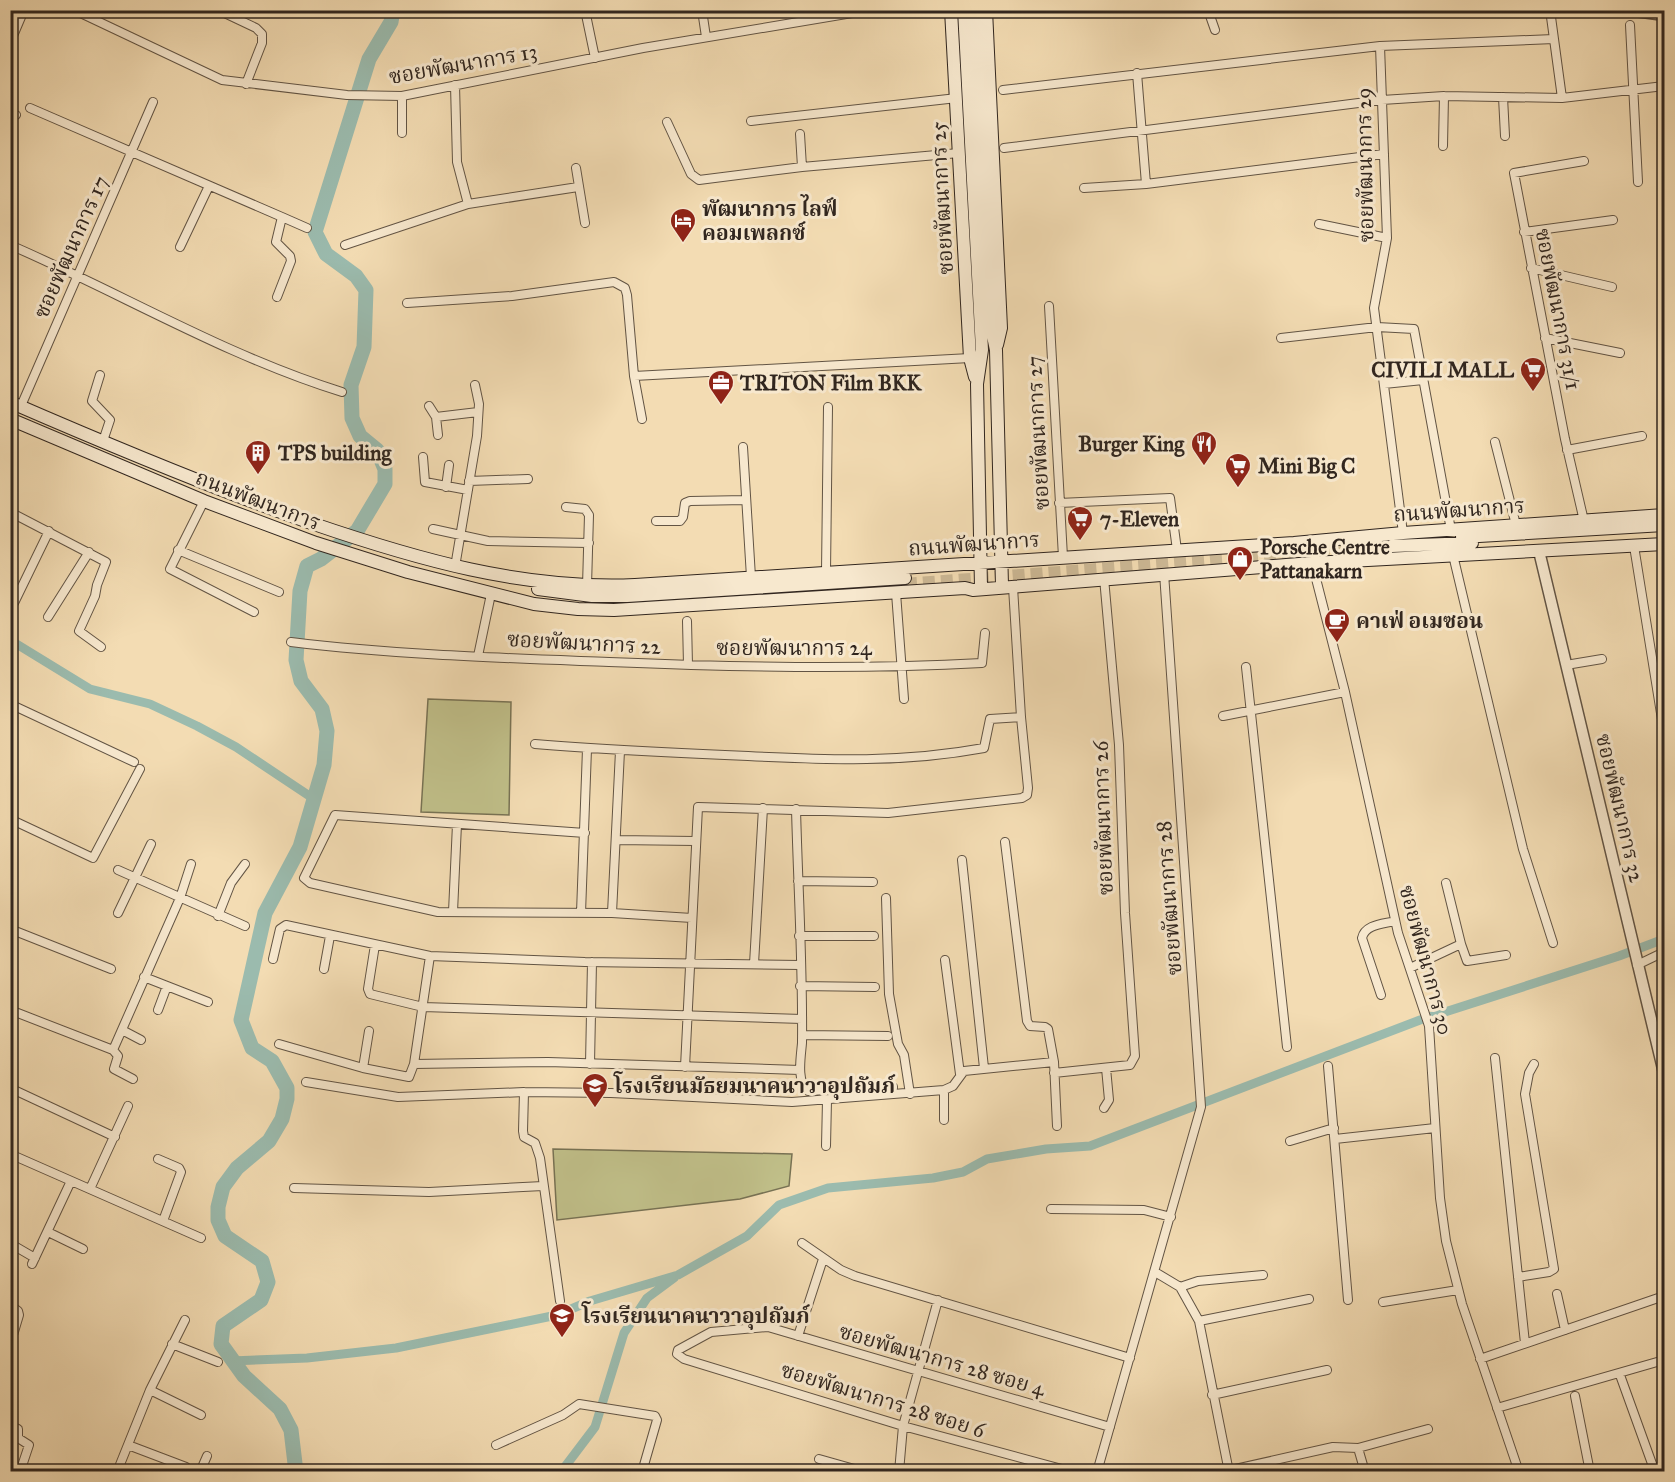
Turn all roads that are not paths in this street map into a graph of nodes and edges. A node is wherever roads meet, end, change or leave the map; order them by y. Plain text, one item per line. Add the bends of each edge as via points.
1 (24, 10) edge
2 (74, 10) edge
3 (218, 10) edge
4 (585, 10) edge
5 (702, 10) edge
6 (870, 10) edge
7 (951, 10) edge
8 (964, 10) edge
9 (975, 10) edge
10 (986, 10) edge
11 (1208, 10) edge
12 (1628, 10) edge
13 (831, 14) edge
14 (1665, 15) edge
15 (1551, 17) dead end
16 (1630, 25) dead end
17 (1215, 30) dead end
18 (706, 37) junction
19 (1554, 39) junction
20 (10, 43) edge
21 (1380, 46) junction
22 (595, 58) junction
23 (1137, 73) junction
24 (246, 84) junction
25 (455, 85) junction
26 (1665, 86) edge
27 (1003, 90) dead end
28 (1633, 90) junction
29 (402, 96) junction
30 (1444, 96) junction
31 (1503, 97) junction
32 (957, 98) junction
33 (1562, 98) junction
34 (1382, 99) junction
35 (153, 102) dead end
36 (30, 108) dead end
37 (751, 121) dead end
38 (667, 122) dead end
39 (1142, 131) junction
40 (402, 133) dead end
41 (800, 134) dead end
42 (1505, 136) dead end
43 (1443, 146) dead end
44 (1004, 148) dead end
45 (132, 152) junction
46 (959, 153) junction
47 (1384, 154) junction
48 (1584, 162) dead end
49 (802, 167) junction
50 (576, 168) dead end
51 (1638, 182) dead end
52 (1146, 184) junction
53 (209, 186) junction
54 (578, 187) junction
55 (1084, 188) dead end
56 (468, 204) junction
57 (282, 218) junction
58 (1612, 220) dead end
59 (585, 223) dead end
60 (1319, 224) dead end
61 (307, 228) dead end
62 (1524, 232) junction
63 (1387, 238) junction
64 (345, 245) dead end
65 (180, 246) dead end
66 (12, 248) edge
67 (1531, 268) junction
68 (77, 274) junction
69 (1612, 286) dead end
70 (277, 297) dead end
71 (407, 303) dead end
72 (1050, 306) dead end
73 (1377, 327) junction
74 (1281, 338) dead end
75 (1545, 339) junction
76 (996, 350) junction
77 (1620, 353) dead end
78 (970, 358) junction
79 (100, 375) dead end
80 (634, 376) junction
81 (1423, 380) junction
82 (977, 384) junction
83 (1384, 384) junction
84 (475, 385) dead end
85 (342, 392) dead end
86 (16, 404) edge
87 (429, 406) dead end
88 (828, 407) dead end
89 (478, 412) junction
90 (436, 417) junction
91 (642, 419) dead end
92 (11, 421) edge
93 (438, 435) dead end
94 (1642, 436) dead end
95 (103, 441) junction
96 (1495, 442) dead end
97 (743, 447) dead end
98 (1567, 450) junction
99 (423, 457) dead end
100 (449, 465) dead end
101 (528, 479) dead end
102 (468, 485) junction
103 (978, 485) junction
104 (999, 485) junction
105 (446, 487) junction
106 (746, 500) junction
107 (204, 501) junction
108 (1059, 502) junction
109 (566, 507) dead end
110 (10, 512) edge
111 (1665, 515) edge
112 (656, 521) dead end
113 (1584, 521) junction
114 (1516, 525) junction
115 (1665, 525) edge
116 (433, 529) dead end
117 (1451, 530) junction
118 (49, 531) junction
119 (1665, 533) edge
120 (460, 536) junction
121 (590, 543) junction
122 (1394, 543) junction
123 (1665, 544) edge
124 (1634, 546) junction
125 (178, 550) junction
126 (1177, 550) junction
127 (1539, 551) junction
128 (89, 552) junction
129 (1453, 555) junction
130 (1063, 557) junction
131 (1001, 561) junction
132 (981, 562) junction
133 (1312, 563) junction
134 (461, 569) junction
135 (826, 572) junction
136 (1164, 573) junction
137 (752, 577) junction
138 (1104, 578) junction
139 (903, 583) junction
140 (587, 586) junction
141 (981, 586) junction
142 (1008, 586) junction
143 (965, 588) junction
144 (279, 592) dead end
145 (495, 595) junction
146 (14, 603) dead end
147 (254, 612) dead end
148 (48, 617) dead end
149 (687, 621) dead end
150 (984, 633) dead end
151 (292, 643) dead end
152 (101, 647) dead end
153 (478, 656) junction
154 (1602, 659) dead end
155 (688, 665) junction
156 (1566, 665) junction
157 (901, 667) junction
158 (1246, 667) dead end
159 (1344, 692) junction
160 (904, 699) dead end
161 (10, 704) edge
162 (1251, 712) junction
163 (1223, 716) dead end
164 (1021, 717) junction
165 (1665, 732) edge
166 (535, 744) dead end
167 (587, 749) junction
168 (620, 751) junction
169 (134, 762) dead end
170 (140, 770) dead end
171 (763, 808) junction
172 (796, 809) junction
173 (10, 819) edge
174 (457, 824) junction
175 (585, 833) junction
176 (616, 840) junction
177 (695, 842) junction
178 (1005, 842) dead end
179 (151, 844) dead end
180 (962, 860) dead end
181 (191, 864) dead end
182 (245, 864) dead end
183 (118, 870) dead end
184 (137, 879) junction
185 (798, 881) junction
186 (873, 882) dead end
187 (1446, 883) dead end
188 (180, 898) junction
189 (886, 898) dead end
190 (453, 912) junction
191 (118, 913) dead end
192 (581, 913) junction
193 (612, 913) junction
194 (218, 916) junction
195 (693, 918) junction
196 (1395, 921) junction
197 (245, 926) dead end
198 (10, 929) edge
199 (330, 936) junction
200 (799, 936) junction
201 (874, 936) dead end
202 (1553, 943) dead end
203 (1461, 944) junction
204 (375, 945) junction
205 (1665, 952) edge
206 (1506, 955) dead end
207 (430, 956) junction
208 (273, 959) dead end
209 (945, 960) dead end
210 (592, 962) junction
211 (1636, 962) junction
212 (692, 963) junction
213 (754, 964) junction
214 (800, 965) junction
215 (1410, 968) junction
216 (111, 969) dead end
217 (324, 969) dead end
218 (144, 977) junction
219 (168, 986) junction
220 (800, 986) junction
221 (875, 987) dead end
222 (1381, 995) dead end
223 (208, 1002) dead end
224 (423, 1007) junction
225 (10, 1010) edge
226 (158, 1010) dead end
227 (591, 1012) junction
228 (688, 1014) junction
229 (802, 1019) junction
230 (122, 1030) junction
231 (369, 1031) dead end
232 (802, 1035) junction
233 (888, 1036) dead end
234 (141, 1040) dead end
235 (279, 1044) dead end
236 (1287, 1047) dead end
237 (113, 1050) junction
238 (1495, 1058) dead end
239 (1054, 1062) junction
240 (414, 1064) junction
241 (590, 1064) junction
242 (1534, 1064) dead end
243 (1328, 1066) dead end
244 (685, 1067) junction
245 (363, 1068) junction
246 (984, 1068) junction
247 (1106, 1068) junction
248 (800, 1070) junction
249 (1054, 1073) junction
250 (1665, 1073) edge
251 (960, 1074) junction
252 (133, 1079) dead end
253 (306, 1082) dead end
254 (10, 1088) edge
255 (894, 1088) dead end
256 (944, 1090) junction
257 (524, 1092) junction
258 (910, 1094) junction
259 (827, 1100) junction
260 (128, 1106) dead end
261 (1104, 1108) dead end
262 (944, 1120) dead end
263 (1057, 1126) dead end
264 (1334, 1128) junction
265 (1435, 1128) junction
266 (116, 1137) junction
267 (1335, 1138) junction
268 (1290, 1141) dead end
269 (826, 1146) dead end
270 (10, 1154) edge
271 (159, 1159) dead end
272 (71, 1181) junction
273 (543, 1186) junction
274 (294, 1188) dead end
275 (90, 1189) junction
276 (1051, 1209) dead end
277 (1172, 1217) junction
278 (163, 1221) junction
279 (48, 1232) junction
280 (201, 1239) dead end
281 (801, 1243) dead end
282 (11, 1245) edge
283 (83, 1249) dead end
284 (823, 1259) junction
285 (1155, 1272) junction
286 (1263, 1275) dead end
287 (1518, 1277) junction
288 (1180, 1287) junction
289 (1458, 1290) junction
290 (1557, 1294) dead end
291 (1665, 1296) edge
292 (1309, 1299) dead end
293 (938, 1300) junction
294 (1348, 1300) dead end
295 (560, 1301) dead end
296 (1383, 1302) dead end
297 (10, 1305) edge
298 (185, 1320) dead end
299 (1199, 1321) junction
300 (1565, 1330) junction
301 (798, 1336) junction
302 (1525, 1343) junction
303 (172, 1344) junction
304 (10, 1345) edge
305 (1130, 1358) junction
306 (684, 1359) joint
307 (1480, 1359) junction
308 (1665, 1360) edge
309 (218, 1362) dead end
310 (1327, 1370) dead end
311 (916, 1372) junction
312 (1620, 1375) junction
313 (150, 1390) junction
314 (1212, 1395) junction
315 (1575, 1396) dead end
316 (1497, 1408) junction
317 (201, 1415) dead end
318 (10, 1425) edge
319 (903, 1426) junction
320 (1110, 1427) junction
321 (1428, 1429) dead end
322 (128, 1445) junction
323 (496, 1445) dead end
324 (1358, 1448) junction
325 (207, 1456) dead end
326 (819, 1459) dead end
327 (186, 1467) dead end
328 (1226, 1471) edge
329 (20, 1472) edge
330 (117, 1472) edge
331 (200, 1472) edge
332 (642, 1472) edge
333 (865, 1472) edge
334 (899, 1472) edge
335 (1073, 1472) edge
336 (1097, 1472) edge
337 (1365, 1472) edge
338 (1519, 1472) edge
339 (1590, 1472) edge
340 (1655, 1472) edge

1 - 20 street
2 - 24 street, ซอยพัฒนาการ 13 via 210,75
3 - 24 street via 262,34
4 - 22 street
5 - 18 street
6 - 13 street, ซอยพัฒนาการ 13
7 - 32 main road, ซอยพัฒนาการ 25
8 - 82 main road, ซอยพัฒนาการ 25 via 980,317
9 - 76 main road, ซอยพัฒนาการ 25
10 - 76 main road, ซอยพัฒนาการ 25 via 1001,328
11 - 17 street
12 - 14 street
13 - 18 street, ซอยพัฒนาการ 13
15 - 19 street
16 - 28 street
18 - 22 street, ซอยพัฒนาการ 13
19 - 21 street
19 - 33 street
21 - 23 street
21 - 34 street, ซอยพัฒนาการ 29
22 - 25 street, ซอยพัฒนาการ 13
23 - 27 street
23 - 39 street
24 - 29 street, ซอยพัฒนาการ 13 via 347,95
25 - 29 street, ซอยพัฒนาการ 13
25 - 56 street via 457,162
26 - 28 street
28 - 33 street
28 - 51 street
29 - 40 street
30 - 31 street
30 - 34 street
30 - 43 street
31 - 33 street
31 - 42 street
32 - 37 street
32 - 46 main road, ซอยพัฒนาการ 25
34 - 39 street
34 - 47 street, ซอยพัฒนาการ 29
35 - 45 street, ซอยพัฒนาการ 17
36 - 45 street
38 - 49 street via 694,179
39 - 44 street
39 - 52 street
41 - 49 street
45 - 53 street
45 - 68 street, ซอยพัฒนาการ 17
46 - 49 street
46 - 78 main road, ซอยพัฒนาการ 25
47 - 52 street
47 - 63 street, ซอยพัฒนาการ 29
48 - 62 street, ซอยพัฒนาการ 31/1 via 1514,173
50 - 54 street
52 - 55 street
53 - 57 street
53 - 65 street
54 - 56 street
54 - 59 street
56 - 64 street
57 - 61 street
57 - 70 street via 276,242 291,261
58 - 62 street
60 - 63 street
62 - 67 street, ซอยพัฒนาการ 31/1
63 - 73 street, ซอยพัฒนาการ 29 via 1374,308
66 - 68 street
67 - 69 street
67 - 75 street, ซอยพัฒนาการ 31/1
68 - 85 street via 222,345 295,377
68 - 86 street, ซอยพัฒนาการ 17
71 - 80 street via 512,296 614,282 627,295
72 - 108 street, ซอยพัฒนาการ 27
73 - 74 street
73 - 81 street via 1414,329
73 - 83 street, ซอยพัฒนาการ 29
75 - 77 street
75 - 98 street, ซอยพัฒนาการ 31/1
76 - 104 main road, ซอยพัฒนาการ 25
78 - 80 street
78 - 82 main road, ซอยพัฒนาการ 25
79 - 95 street via 92,401 110,420
80 - 91 street
81 - 83 street
81 - 117 street
82 - 103 main road, ซอยพัฒนาการ 25
83 - 122 street, ซอยพัฒนาการ 29
84 - 89 street
86 - 95 main road, ถนนพัฒนาการ
87 - 90 street
88 - 135 street
89 - 90 street
89 - 102 street
90 - 93 street
92 - 107 main road, ถนนพัฒนาการ
94 - 98 street
95 - 134 main road, ถนนพัฒนาการ via 201,483 354,538
96 - 114 street
97 - 106 street
98 - 113 street, ซอยพัฒนาการ 31/1
99 - 105 street via 425,482
100 - 105 street
101 - 102 street
102 - 105 street
102 - 120 street
103 - 104 main road via 984,489
103 - 132 main road, ซอยพัฒนาการ 25
104 - 131 main road, ซอยพัฒนาการ 25
106 - 112 street via 690,501 685,503 680,520
106 - 137 street
107 - 125 street
107 - 145 main road, ถนนพัฒนาการ via 316,543
108 - 126 street via 1170,498
108 - 130 street, ซอยพัฒนาการ 27
109 - 121 street via 587,511
110 - 118 street
111 - 113 main road, ถนนพัฒนาการ
113 - 114 main road, ถนนพัฒนาการ
114 - 117 main road, ถนนพัฒนาการ
115 - 122 main road, ถนนพัฒนาการ
116 - 120 street
117 - 122 main road, ถนนพัฒนาการ
118 - 128 street
118 - 146 street
119 - 122 main road, ถนนพัฒนาการ
120 - 121 street via 493,541
120 - 134 street
121 - 140 street
122 - 126 main road, ถนนพัฒนาการ
122 - 129 main road, ถนนพัฒนาการ
122 - 133 main road, ถนนพัฒนาการ
123 - 124 main road, ถนนพัฒนาการ
124 - 127 main road, ถนนพัฒนาการ
124 - 165 street
125 - 144 street
125 - 147 street via 169,567 173,572
126 - 130 main road, ถนนพัฒนาการ
127 - 129 main road, ถนนพัฒนาการ
127 - 156 street, ซอยพัฒนาการ 32
128 - 148 street
128 - 152 street via 107,562 79,633
129 - 202 street via 1523,849
130 - 131 main road, ถนนพัฒนาการ
131 - 132 main road, ถนนพัฒนาการ
131 - 142 main road, ซอยพัฒนาการ 25
132 - 139 main road, ถนนพัฒนาการ
132 - 141 main road, ซอยพัฒนาการ 25
133 - 136 main road, ถนนพัฒนาการ
133 - 159 street, ซอยพัฒนาการ 30
134 - 139 main road, ถนนพัฒนาการ via 543,590 609,596
134 - 140 main road, ถนนพัฒนาการ
135 - 137 main road, ถนนพัฒนาการ
135 - 139 main road, ถนนพัฒนาการ
136 - 138 main road, ถนนพัฒนาการ
136 - 277 street, ซอยพัฒนาการ 28 via 1201,1091 1201,1107
137 - 140 main road, ถนนพัฒนาการ
138 - 142 main road, ถนนพัฒนาการ
138 - 247 street, ซอยพัฒนาการ 26 via 1119,745 1135,1056 1130,1065
139 - 143 main road, ถนนพัฒนาการ
139 - 145 main road, ถนนพัฒนาการ via 609,604
139 - 157 street, ซอยพัฒนาการ 24
141 - 142 main road
141 - 143 main road
142 - 143 main road, ถนนพัฒนาการ
142 - 164 street
145 - 153 street, ซอยพัฒนาการ 22
149 - 155 street
150 - 157 street, ซอยพัฒนาการ 24 via 981,663
151 - 153 street, ซอยพัฒนาการ 22
153 - 155 street, ซอยพัฒนาการ 22
154 - 156 street
155 - 157 street, ซอยพัฒนาการ 24
156 - 211 street, ซอยพัฒนาการ 32
157 - 160 street, ซอยพัฒนาการ 24
158 - 162 street
159 - 162 street
159 - 196 street, ซอยพัฒนาการ 30
161 - 169 street
162 - 163 street
162 - 236 street
164 - 168 street via 990,719 986,747 946,755 870,761
164 - 172 street via 1028,788 1022,798 888,813
166 - 167 street
167 - 168 street
167 - 175 street
168 - 176 street
170 - 173 street via 93,858
171 - 172 street
171 - 177 street via 700,805
171 - 213 street
172 - 185 street
174 - 175 street
174 - 190 street
174 - 190 street via 335,815 303,877 310,883
175 - 192 street
176 - 177 street
176 - 193 street
177 - 195 street
178 - 239 street via 1027,1021 1030,1026 1048,1029
179 - 184 street
180 - 246 street
181 - 188 street
182 - 194 street via 231,883
183 - 184 street
184 - 188 street
184 - 191 street
185 - 186 street
185 - 200 street
187 - 203 street
188 - 194 street
188 - 218 street
189 - 258 street via 890,1004
190 - 192 street
192 - 193 street
193 - 195 street
194 - 197 street
195 - 212 street
196 - 215 street, ซอยพัฒนาการ 30
196 - 222 street via 1363,932
198 - 216 street
199 - 204 street
199 - 208 street via 283,926
199 - 217 street
200 - 201 street
200 - 214 street
203 - 206 street via 1465,959 1470,962
203 - 215 street
204 - 207 street
204 - 224 street via 370,994
205 - 211 street
207 - 210 street
207 - 224 street
209 - 251 street
210 - 212 street
210 - 227 street
211 - 250 street, ซอยพัฒนาการ 32
212 - 213 street
212 - 228 street
213 - 214 street
214 - 220 street
215 - 265 street, ซอยพัฒนาการ 30 via 1429,1026
218 - 219 street
218 - 230 street
219 - 223 street
219 - 226 street
220 - 221 street
220 - 229 street
224 - 227 street
224 - 240 street
225 - 237 street
227 - 228 street
227 - 241 street
228 - 229 street
228 - 244 street
229 - 232 street
230 - 234 street
230 - 237 street
231 - 245 street
232 - 233 street
232 - 248 street
235 - 245 street
237 - 252 street via 118,1056 114,1069
238 - 287 street
239 - 246 street
239 - 249 street
240 - 241 street
240 - 245 street via 411,1076 405,1078
241 - 244 street
242 - 287 street via 1525,1094 1554,1269
243 - 264 street
244 - 248 street
246 - 251 street
247 - 249 street
247 - 261 street via 1109,1100
248 - 255 street via 808,1091
249 - 263 street
251 - 256 street via 953,1086
253 - 257 street via 398,1097
254 - 266 street
256 - 258 street
256 - 262 street
257 - 259 street via 748,1101
257 - 273 street via 524,1134 537,1148
258 - 259 street
259 - 269 street
260 - 266 street
264 - 267 street
264 - 268 street
265 - 267 street
265 - 289 street, ซอยพัฒนาการ 30 via 1446,1241
266 - 275 street
267 - 294 street
270 - 272 street
271 - 278 street via 181,1172
272 - 275 street
272 - 279 street
273 - 274 street via 429,1192
273 - 295 street
275 - 278 street
276 - 277 street via 1144,1210
277 - 285 street, ซอยพัฒนาการ 28
278 - 280 street
279 - 282 street via 34,1261
279 - 283 street
281 - 284 street
284 - 293 street via 855,1276
284 - 301 street
285 - 288 street
285 - 305 street, ซอยพัฒนาการ 28
286 - 288 street via 1198,1281
287 - 302 street
288 - 299 street
289 - 296 street
289 - 307 street, ซอยพัฒนาการ 30
290 - 300 street
291 - 300 street
292 - 299 street
293 - 305 street
293 - 311 street
297 - 304 street via 19,1315
298 - 303 street
299 - 314 street
300 - 302 street
301 - 306 street, ซอยพัฒนาการ 28 ซอย 4 via 764,1327 708,1333 678,1350 676,1354
301 - 311 street, ซอยพัฒนาการ 28 ซอย 4
302 - 307 street
303 - 309 street
303 - 313 street
305 - 320 street, ซอยพัฒนาการ 28
306 - 319 street, ซอยพัฒนาการ 28 ซอย 6
307 - 316 street, ซอยพัฒนาการ 30
308 - 312 street
310 - 314 street
311 - 319 street
311 - 320 street, ซอยพัฒนาการ 28 ซอย 4
312 - 316 street
312 - 340 street
313 - 317 street
313 - 322 street
314 - 328 street
315 - 339 street
316 - 338 street, ซอยพัฒนาการ 30
318 - 329 street via 18,1429 18,1438 28,1444
319 - 334 street
319 - 335 street, ซอยพัฒนาการ 28 ซอย 6
320 - 336 street, ซอยพัฒนาการ 28
321 - 324 street
322 - 327 street
322 - 330 street
323 - 332 street via 579,1404 655,1416
324 - 328 street via 1333,1447
324 - 337 street
325 - 331 street
326 - 333 street

